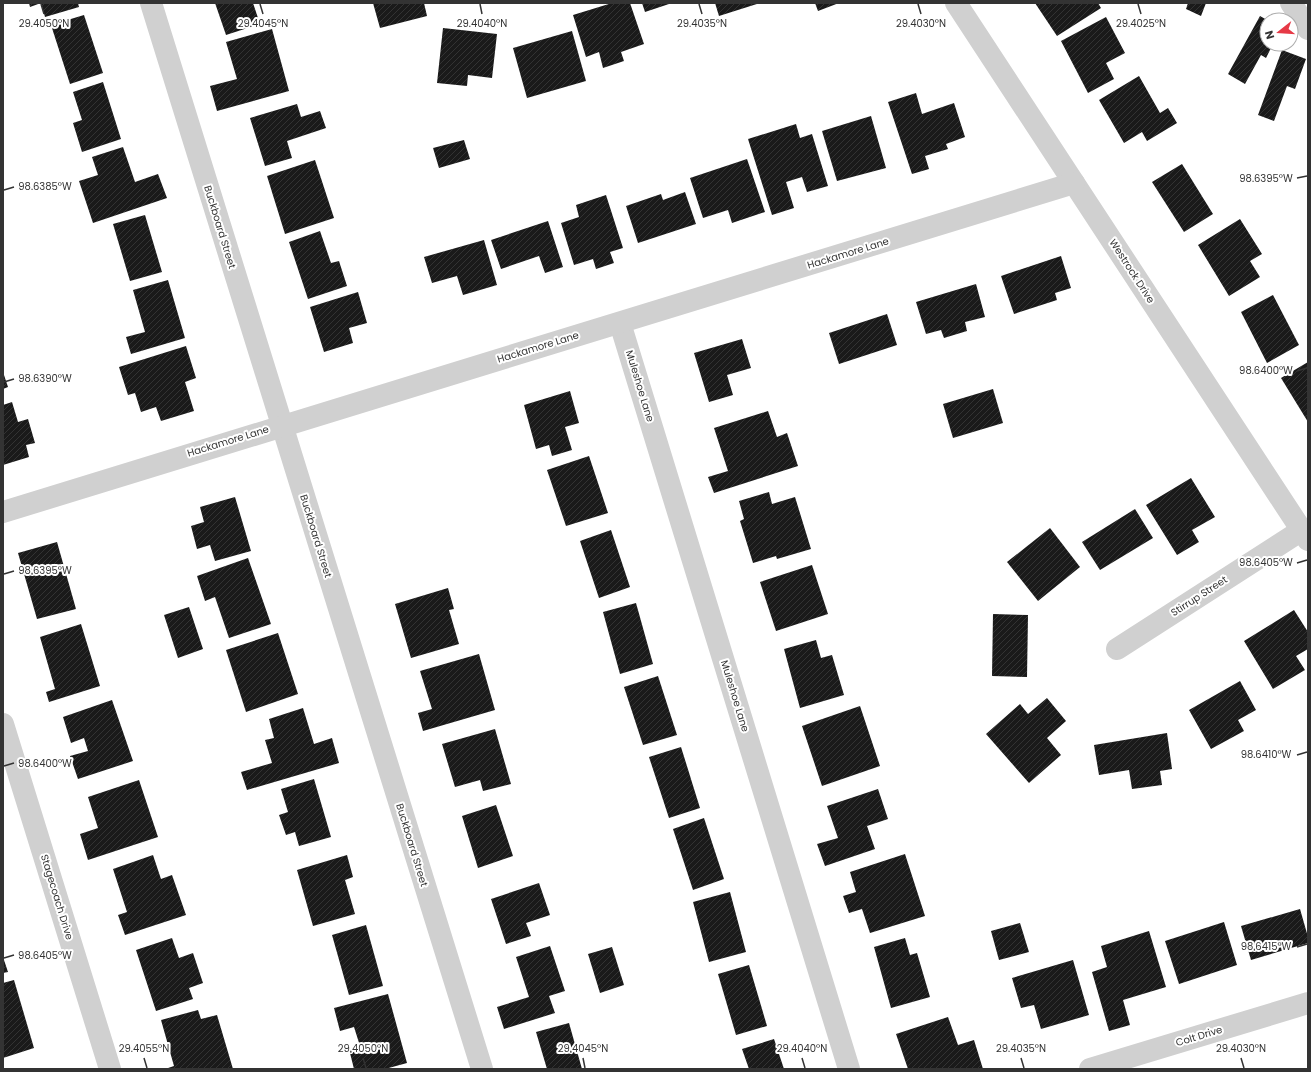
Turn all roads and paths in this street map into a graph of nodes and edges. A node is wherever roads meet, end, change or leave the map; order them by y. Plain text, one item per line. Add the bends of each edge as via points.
1 (151, 3) edge
2 (956, 3) edge
3 (1291, 3) edge
4 (1308, 29) edge
5 (1074, 183) junction
6 (620, 323) junction
7 (282, 424) junction
8 (3, 512) edge
9 (1305, 535) edge
10 (1117, 649) dead end
11 (3, 724) edge
12 (1308, 1003) edge
13 (110, 1069) edge
14 (482, 1069) edge
15 (849, 1069) edge
16 (1090, 1069) edge

1 - 7 street, Buckboard Street
2 - 5 street, Westrock Drive
3 - 4 street
5 - 6 street, Hackamore Lane
5 - 9 street, Westrock Drive
6 - 7 street, Hackamore Lane
6 - 15 street, Muleshoe Lane
7 - 8 street, Hackamore Lane
7 - 14 street, Buckboard Street
9 - 10 street, Stirrup Street
11 - 13 street, Stagecoach Drive
12 - 16 street, Colt Drive

